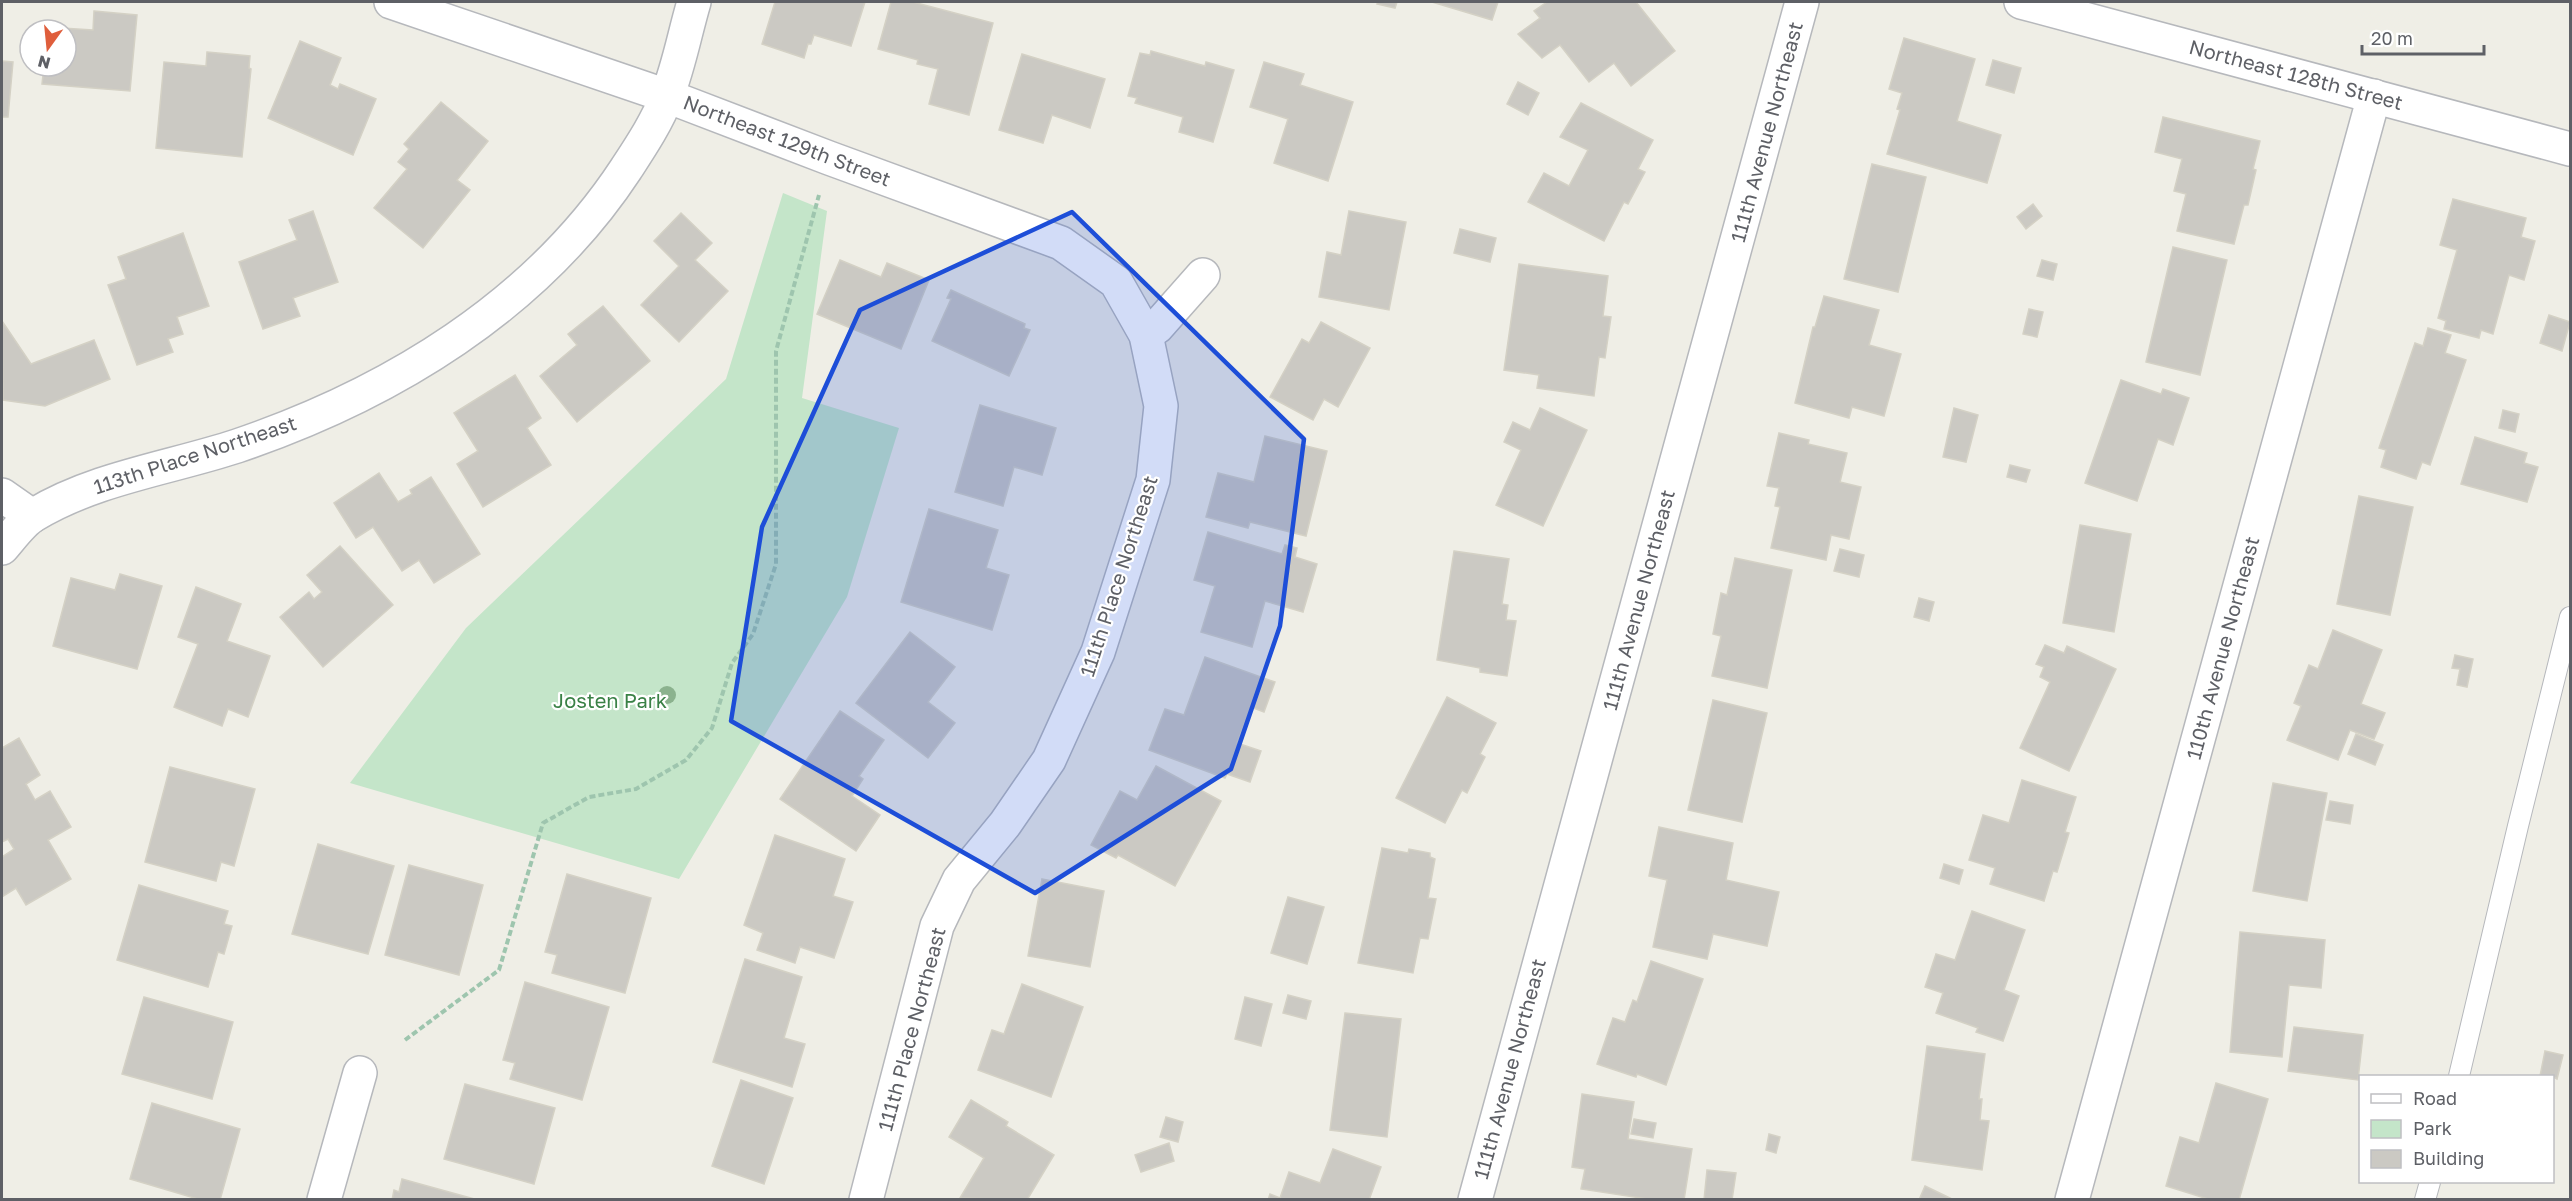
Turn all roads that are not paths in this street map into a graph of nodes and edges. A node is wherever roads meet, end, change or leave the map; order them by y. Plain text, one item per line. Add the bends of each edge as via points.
1 (391, 2) edge
2 (694, 2) edge
3 (1802, 2) edge
4 (2021, 2) edge
5 (667, 96) junction
6 (2374, 96) junction
7 (2571, 149) edge
8 (1203, 275) dead end
9 (1146, 335) junction
10 (2, 495) edge
11 (32, 516) junction
12 (2, 548) edge
13 (2571, 617) edge
14 (360, 1073) dead end
15 (2460, 1075) edge
16 (2430, 1183) edge
17 (324, 1200) edge
18 (866, 1200) edge
19 (1475, 1200) edge
20 (2072, 1200) edge
21 (2425, 1200) edge

1 - 5 street, Northeast 129th Street
2 - 5 street, 113th Place Northeast
3 - 19 street, 111th Avenue Northeast
4 - 6 street, Northeast 128th Street
5 - 9 street, Northeast 129th Street via 1061,243 1116,282
5 - 11 street, 113th Place Northeast via 646,138 603,204 558,257 441,351 339,406 238,446 80,492
6 - 7 street, Northeast 128th Street
6 - 20 street, 110th Avenue Northeast
8 - 9 street
9 - 18 street, 111th Place Northeast via 1161,406 1153,480 1101,642 1049,760 1005,824 959,880 937,926
10 - 11 street
11 - 12 street, 113th Place Northeast
13 - 15 lane
14 - 17 street
16 - 21 lane

